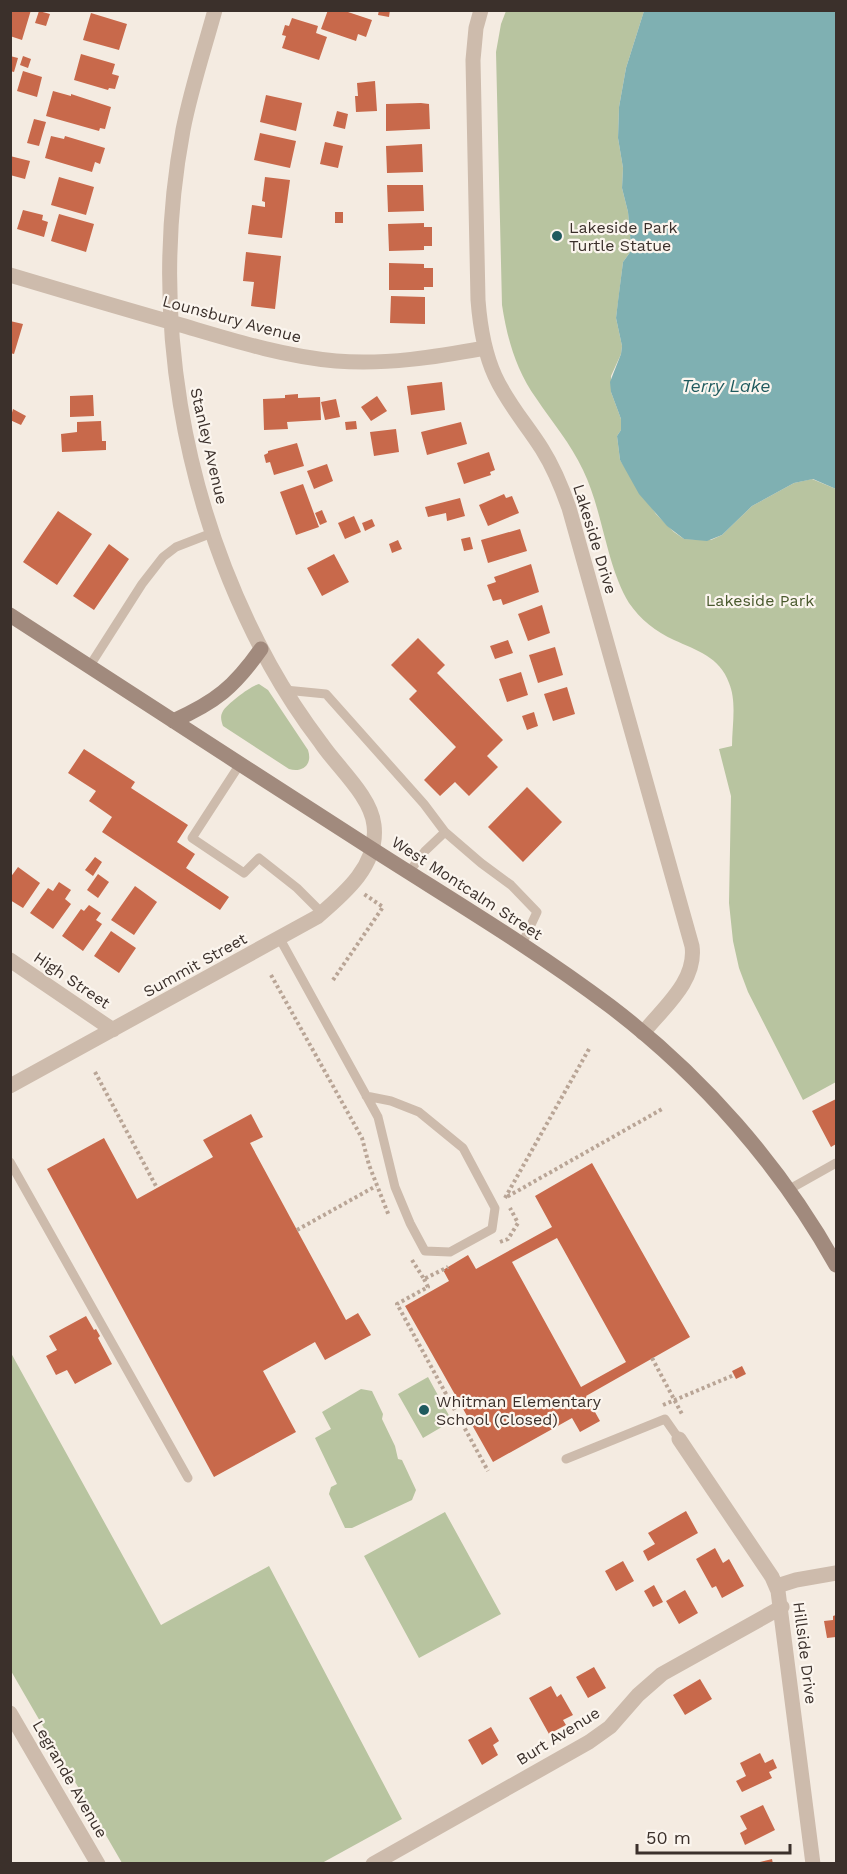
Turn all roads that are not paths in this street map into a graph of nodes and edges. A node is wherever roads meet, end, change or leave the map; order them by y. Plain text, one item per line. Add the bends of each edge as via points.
1 (216, 10) edge
2 (481, 10) edge
3 (10, 275) edge
4 (172, 323) junction
5 (485, 348) junction
6 (212, 532) junction
7 (10, 615) edge
8 (261, 649) junction
9 (89, 667) junction
10 (285, 690) junction
11 (173, 721) junction
12 (240, 764) junction
13 (445, 832) junction
14 (372, 849) junction
15 (409, 872) junction
16 (322, 913) junction
17 (280, 939) junction
18 (522, 944) junction
19 (10, 960) edge
20 (113, 1029) junction
21 (643, 1033) junction
22 (10, 1086) edge
23 (366, 1096) junction
24 (10, 1162) edge
25 (837, 1163) edge
26 (788, 1190) junction
27 (837, 1265) edge
28 (679, 1439) joint
29 (566, 1459) dead end
30 (188, 1478) dead end
31 (837, 1573) edge
32 (777, 1586) junction
33 (782, 1607) junction
34 (10, 1713) edge
35 (17, 1741) edge
36 (98, 1863) edge
37 (373, 1863) edge
38 (813, 1863) edge

1 - 4 street, Stanley Avenue via 191,96 178,164 170,254
2 - 5 street, Lakeside Drive via 473,60 478,300
3 - 4 street, Lounsbury Avenue
4 - 5 street, Lounsbury Avenue via 279,353 338,361 405,360
4 - 6 street, Stanley Avenue via 173,359 184,429
5 - 21 street, Lakeside Drive via 502,391 543,450 569,508 692,946 686,979
6 - 8 street, Stanley Avenue
6 - 9 lane via 163,557
7 - 9 main road, West Montcalm Street
8 - 10 street, Stanley Avenue
8 - 11 main road via 226,691
9 - 11 main road, West Montcalm Street
10 - 13 lane via 326,694
10 - 14 street, Stanley Avenue via 366,801 374,825
11 - 12 main road, West Montcalm Street
12 - 14 main road, West Montcalm Street
12 - 16 lane via 192,838 244,873 259,858
13 - 15 lane
13 - 18 lane via 512,885 537,912
14 - 15 main road, West Montcalm Street
14 - 16 street, Summit Street via 352,885
15 - 18 main road, West Montcalm Street
16 - 17 street, Summit Street
17 - 20 street, Summit Street
17 - 23 lane
18 - 21 main road, West Montcalm Street
19 - 20 street, High Street
20 - 22 street, Summit Street
21 - 26 main road, West Montcalm Street via 723,1110
23 - 23 lane via 378,1117 395,1187 425,1251 450,1252 492,1228 495,1208 463,1148 419,1112
24 - 30 lane
25 - 26 lane
26 - 27 main road, West Montcalm Street
28 - 29 lane via 665,1419
28 - 32 street, Hillside Drive
31 - 32 street
32 - 33 street, Hillside Drive
33 - 37 street, Burt Avenue via 662,1674 600,1735
33 - 38 street, Hillside Drive
34 - 35 street, Legrande Avenue
35 - 36 street, Legrande Avenue

